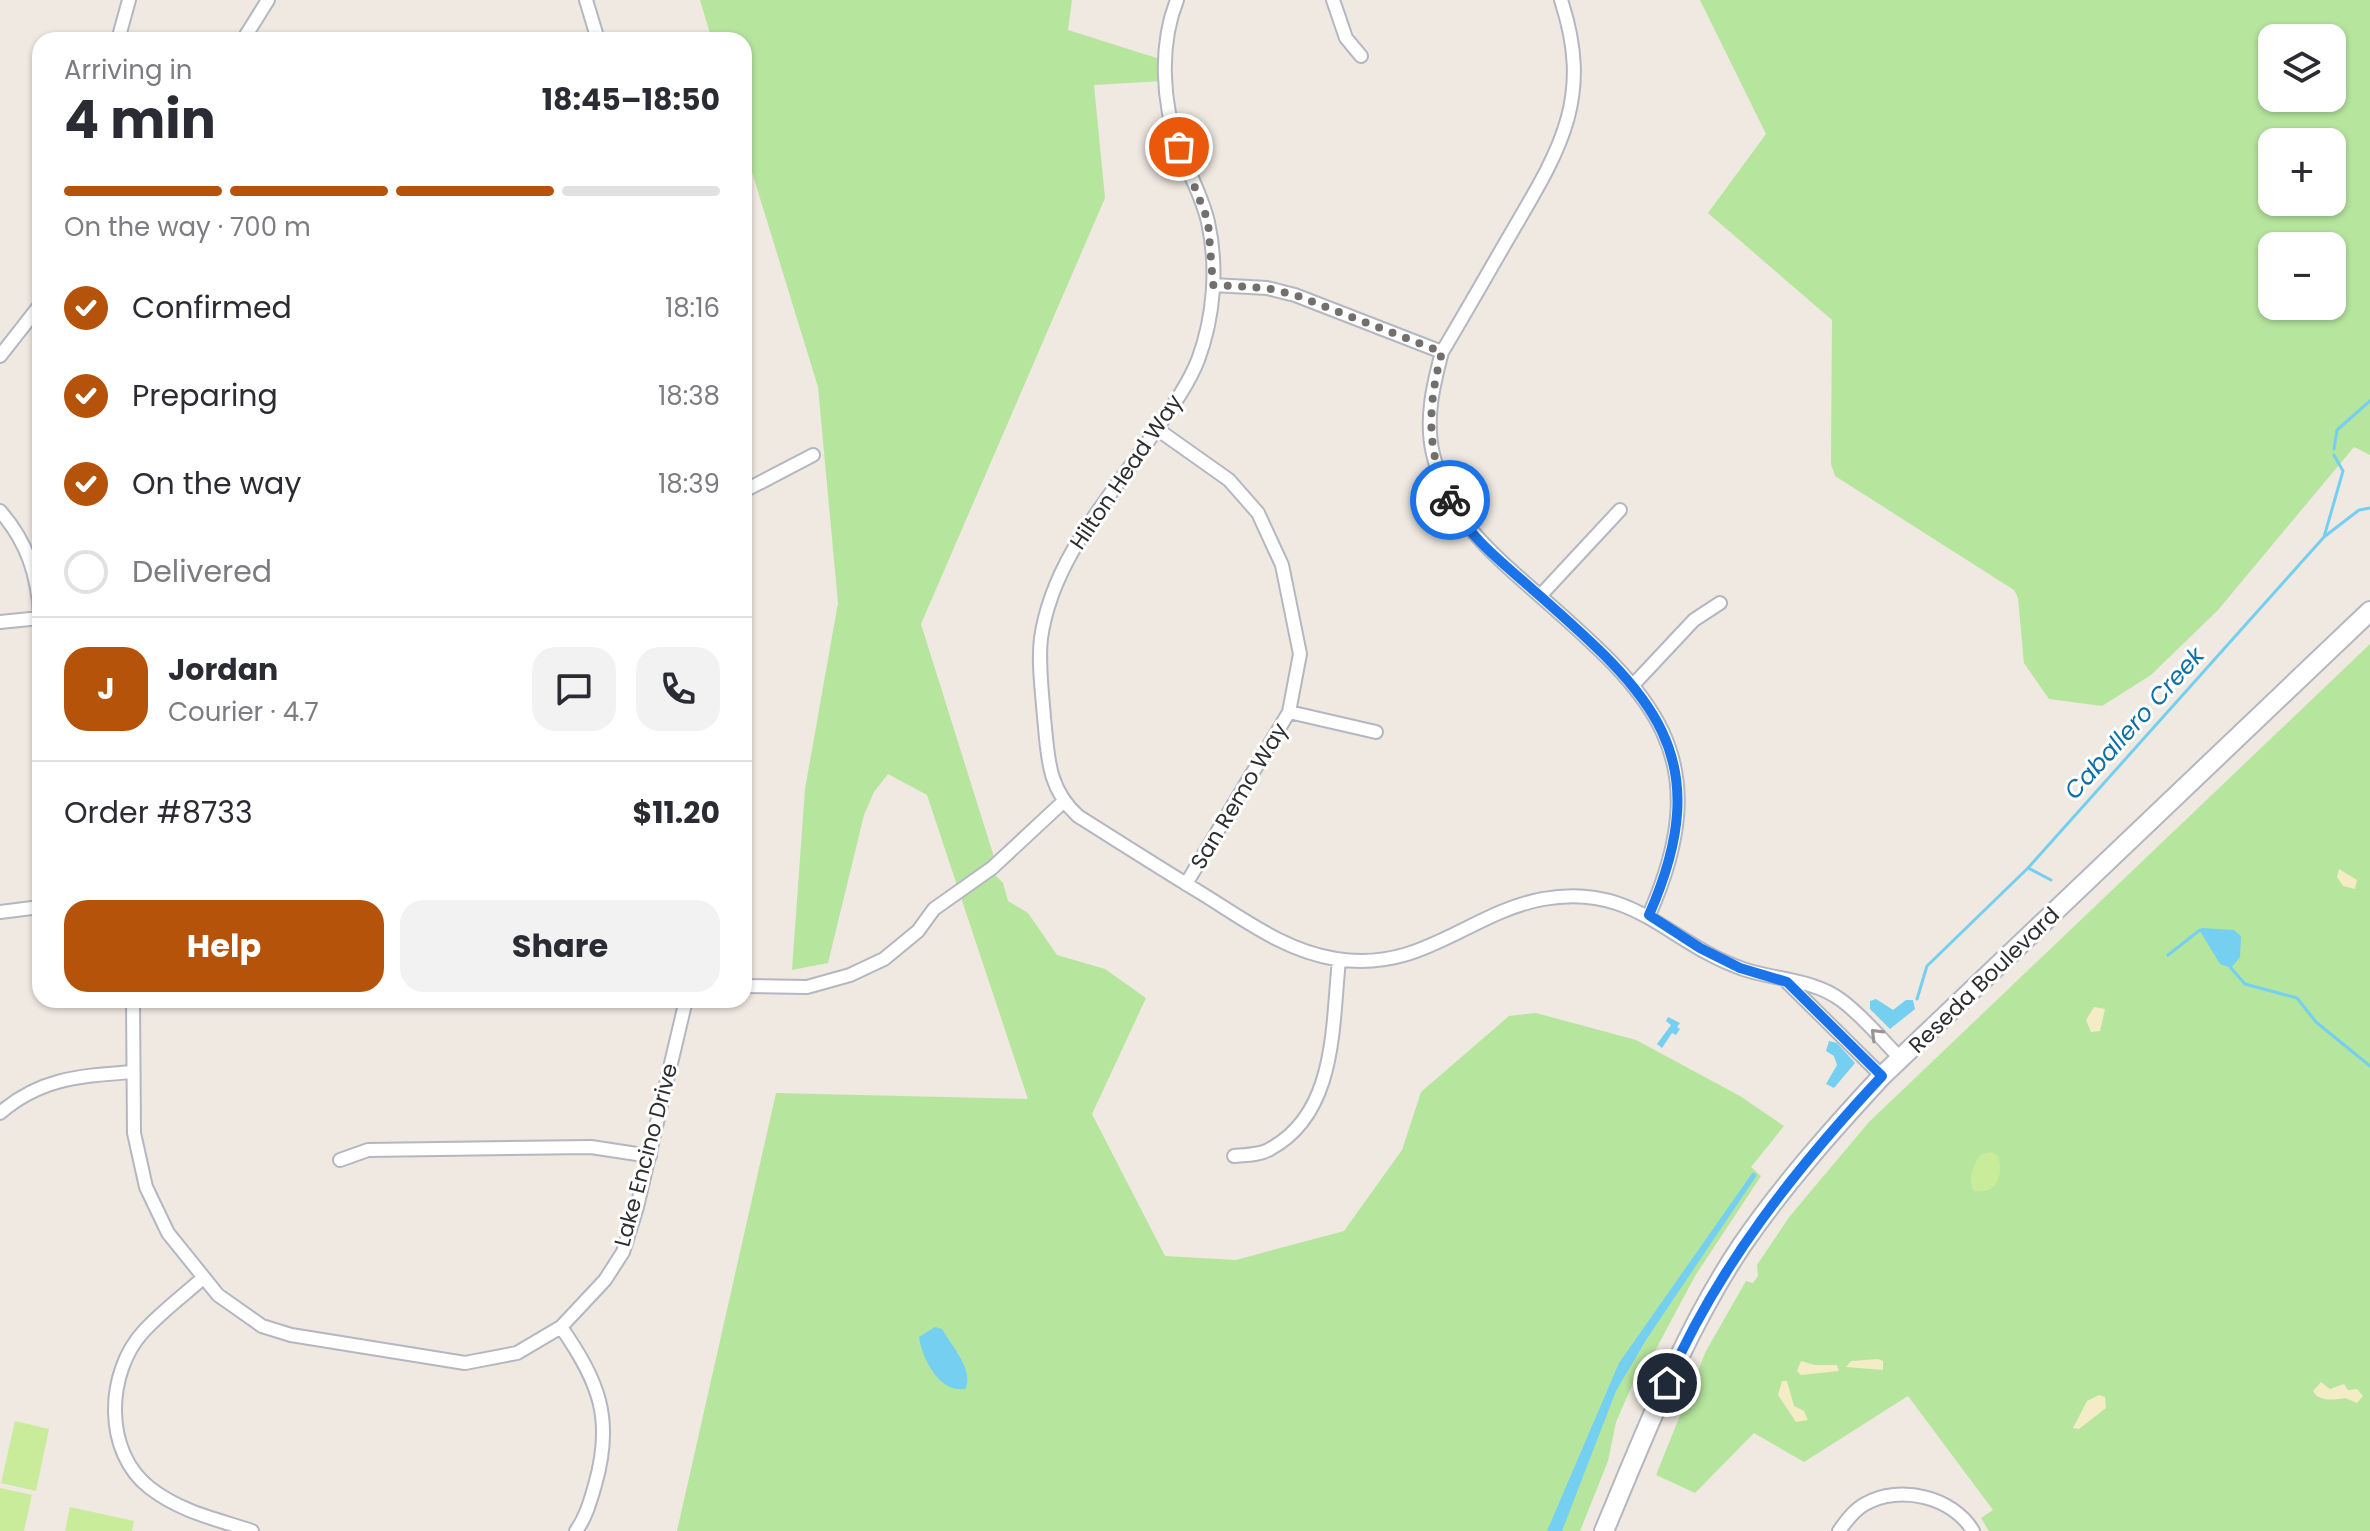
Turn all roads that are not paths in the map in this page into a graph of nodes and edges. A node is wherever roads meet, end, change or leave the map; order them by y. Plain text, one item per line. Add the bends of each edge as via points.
1 (129, 0) edge
2 (268, 0) edge
3 (586, 0) edge
4 (1177, 0) edge
5 (1333, 0) edge
6 (1561, 0) edge
7 (120, 32) edge
8 (248, 32) edge
9 (596, 32) edge
10 (1361, 56) dead end
11 (1213, 285) junction
12 (32, 321) edge
13 (1442, 352) junction
14 (0, 356) edge
15 (1157, 429) junction
16 (813, 455) dead end
17 (752, 487) edge
18 (1620, 510) dead end
19 (0, 511) edge
20 (32, 563) edge
21 (1540, 596) junction
22 (1720, 603) dead end
23 (2370, 611) edge
24 (32, 618) edge
25 (0, 622) edge
26 (1633, 685) junction
27 (1289, 712) junction
28 (1376, 732) dead end
29 (1063, 802) junction
30 (1186, 884) junction
31 (32, 908) edge
32 (0, 912) edge
33 (1649, 915) junction
34 (1339, 960) junction
35 (1787, 982) junction
36 (752, 986) edge
37 (133, 1008) edge
38 (684, 1008) edge
39 (1901, 1059) junction
40 (131, 1072) junction
41 (1882, 1076) junction
42 (0, 1113) edge
43 (650, 1156) junction
44 (1234, 1156) dead end
45 (340, 1160) dead end
46 (203, 1278) junction
47 (561, 1327) junction
48 (252, 1531) edge
49 (576, 1531) edge
50 (1604, 1531) edge
51 (1839, 1531) edge
52 (1973, 1531) edge

1 - 7 street
2 - 8 street
3 - 9 street
4 - 11 street, Hilton Head Way via 1167,42 1169,115 1208,221
5 - 10 street via 1346,38
6 - 13 street via 1574,73 1563,141
11 - 13 street via 1295,295
11 - 15 street, Hilton Head Way via 1197,361
12 - 14 street
13 - 21 street via 1429,427 1442,483 1469,529
15 - 27 street, San Remo Way via 1229,480 1272,538 1290,595 1300,654
15 - 29 street, Hilton Head Way via 1071,552 1046,613 1041,670 1049,772
16 - 17 street
18 - 21 street
19 - 20 street
21 - 26 street
22 - 26 street via 1694,620
23 - 39 main road, Reseda Boulevard
24 - 25 street
26 - 33 street via 1670,748 1679,804 1676,842
27 - 28 street
27 - 30 street, San Remo Way
29 - 30 street
29 - 36 street via 992,868 934,909 918,931 868,968 807,987
30 - 34 street via 1292,948
31 - 32 street
33 - 34 street via 1593,898 1542,899 1414,953
33 - 35 street via 1740,968
34 - 44 street via 1328,1062 1308,1115 1268,1151
39 -> 35 street via 1841,1000 1813,985
35 - 41 street
37 - 40 street, Lake Encino Drive
38 - 43 street, Lake Encino Drive
39 - 41 main road, Reseda Boulevard
40 - 42 street via 83,1075 36,1087
40 - 46 street, Lake Encino Drive via 134,1133 146,1187 168,1233
41 - 50 main road, Reseda Boulevard via 1821,1141 1741,1248 1677,1360
43 - 45 street via 591,1147 368,1150
43 - 47 street, Lake Encino Drive via 623,1252
46 - 47 street, Lake Encino Drive via 262,1326 375,1351 465,1363 517,1353
46 - 48 street via 142,1333 131,1351 118,1376 117,1427 127,1459 147,1486 192,1513
47 - 49 street via 586,1364 606,1429 605,1452
51 - 52 street via 1865,1504 1907,1495 1934,1499

